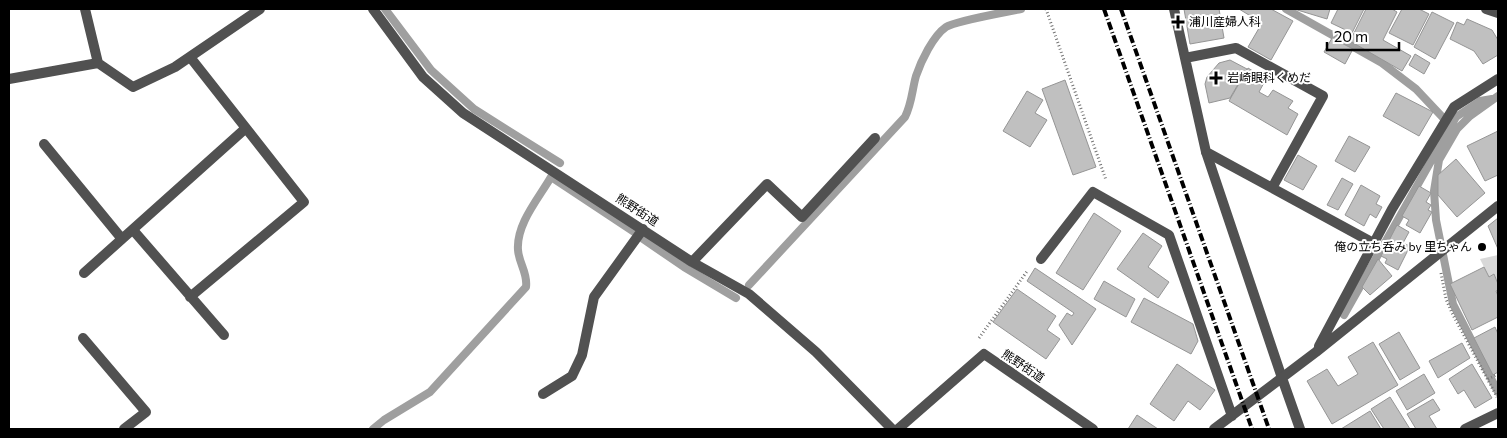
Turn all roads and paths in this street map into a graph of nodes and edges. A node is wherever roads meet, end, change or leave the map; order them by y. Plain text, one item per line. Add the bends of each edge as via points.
1 (85, 9) edge
2 (260, 9) edge
3 (374, 9) edge
4 (1046, 9) edge
5 (1174, 9) edge
6 (1486, 9) edge
7 (1498, 13) edge
8 (190, 57) junction
9 (1185, 58) junction
10 (98, 63) junction
11 (9, 79) edge
12 (1498, 79) edge
13 (246, 128) junction
14 (875, 138) dead end
15 (44, 144) dead end
16 (1206, 152) junction
17 (1272, 188) junction
18 (1114, 204) junction
19 (1498, 206) edge
20 (642, 229) junction
21 (132, 230) junction
22 (122, 239) junction
23 (1374, 244) junction
24 (1439, 253) junction
25 (1041, 259) joint
26 (692, 262) junction
27 (84, 273) dead end
28 (190, 297) junction
29 (224, 335) dead end
30 (83, 338) dead end
31 (1316, 352) junction
32 (984, 354) junction
33 (1498, 374) edge
34 (1282, 378) junction
35 (1488, 380) junction
36 (543, 394) dead end
37 (1498, 399) edge
38 (1498, 413) edge
39 (1232, 416) junction
40 (124, 429) edge
41 (892, 429) edge
42 (898, 429) edge
43 (1093, 429) edge
44 (1214, 429) edge
45 (1300, 429) edge
46 (1465, 429) edge

1 - 10 street
2 - 8 street
3 - 20 street, 熊野街道 via 423,77 463,113
4 - 18 path
5 - 9 street
6 - 7 street
8 - 10 street via 133,87
8 - 13 street
9 - 16 street
9 - 17 street via 1236,48 1323,96
10 - 11 street
12 - 23 street via 1454,107
13 - 21 street
13 - 28 street via 304,202
14 - 26 street via 802,217 767,184
15 - 22 street
16 - 17 street
16 - 34 street
17 - 23 street
18 - 25 street via 1093,192
18 - 39 street via 1169,235
19 - 24 street
20 - 26 street, 熊野街道
20 - 36 street via 594,297 582,356 572,376
21 - 22 street
21 - 28 street
22 - 27 street
23 - 31 street
24 - 31 street
24 - 35 path via 1446,299
25 - 32 path via 1034,262 975,344
26 - 41 street, 熊野街道 via 749,294 816,352
28 - 29 street
30 - 40 street via 146,412
31 - 34 street
32 - 42 street, 熊野街道
32 - 43 street, 熊野街道
33 - 35 path
34 - 39 street
34 - 45 street
35 - 37 path
38 - 46 street
39 - 44 street

